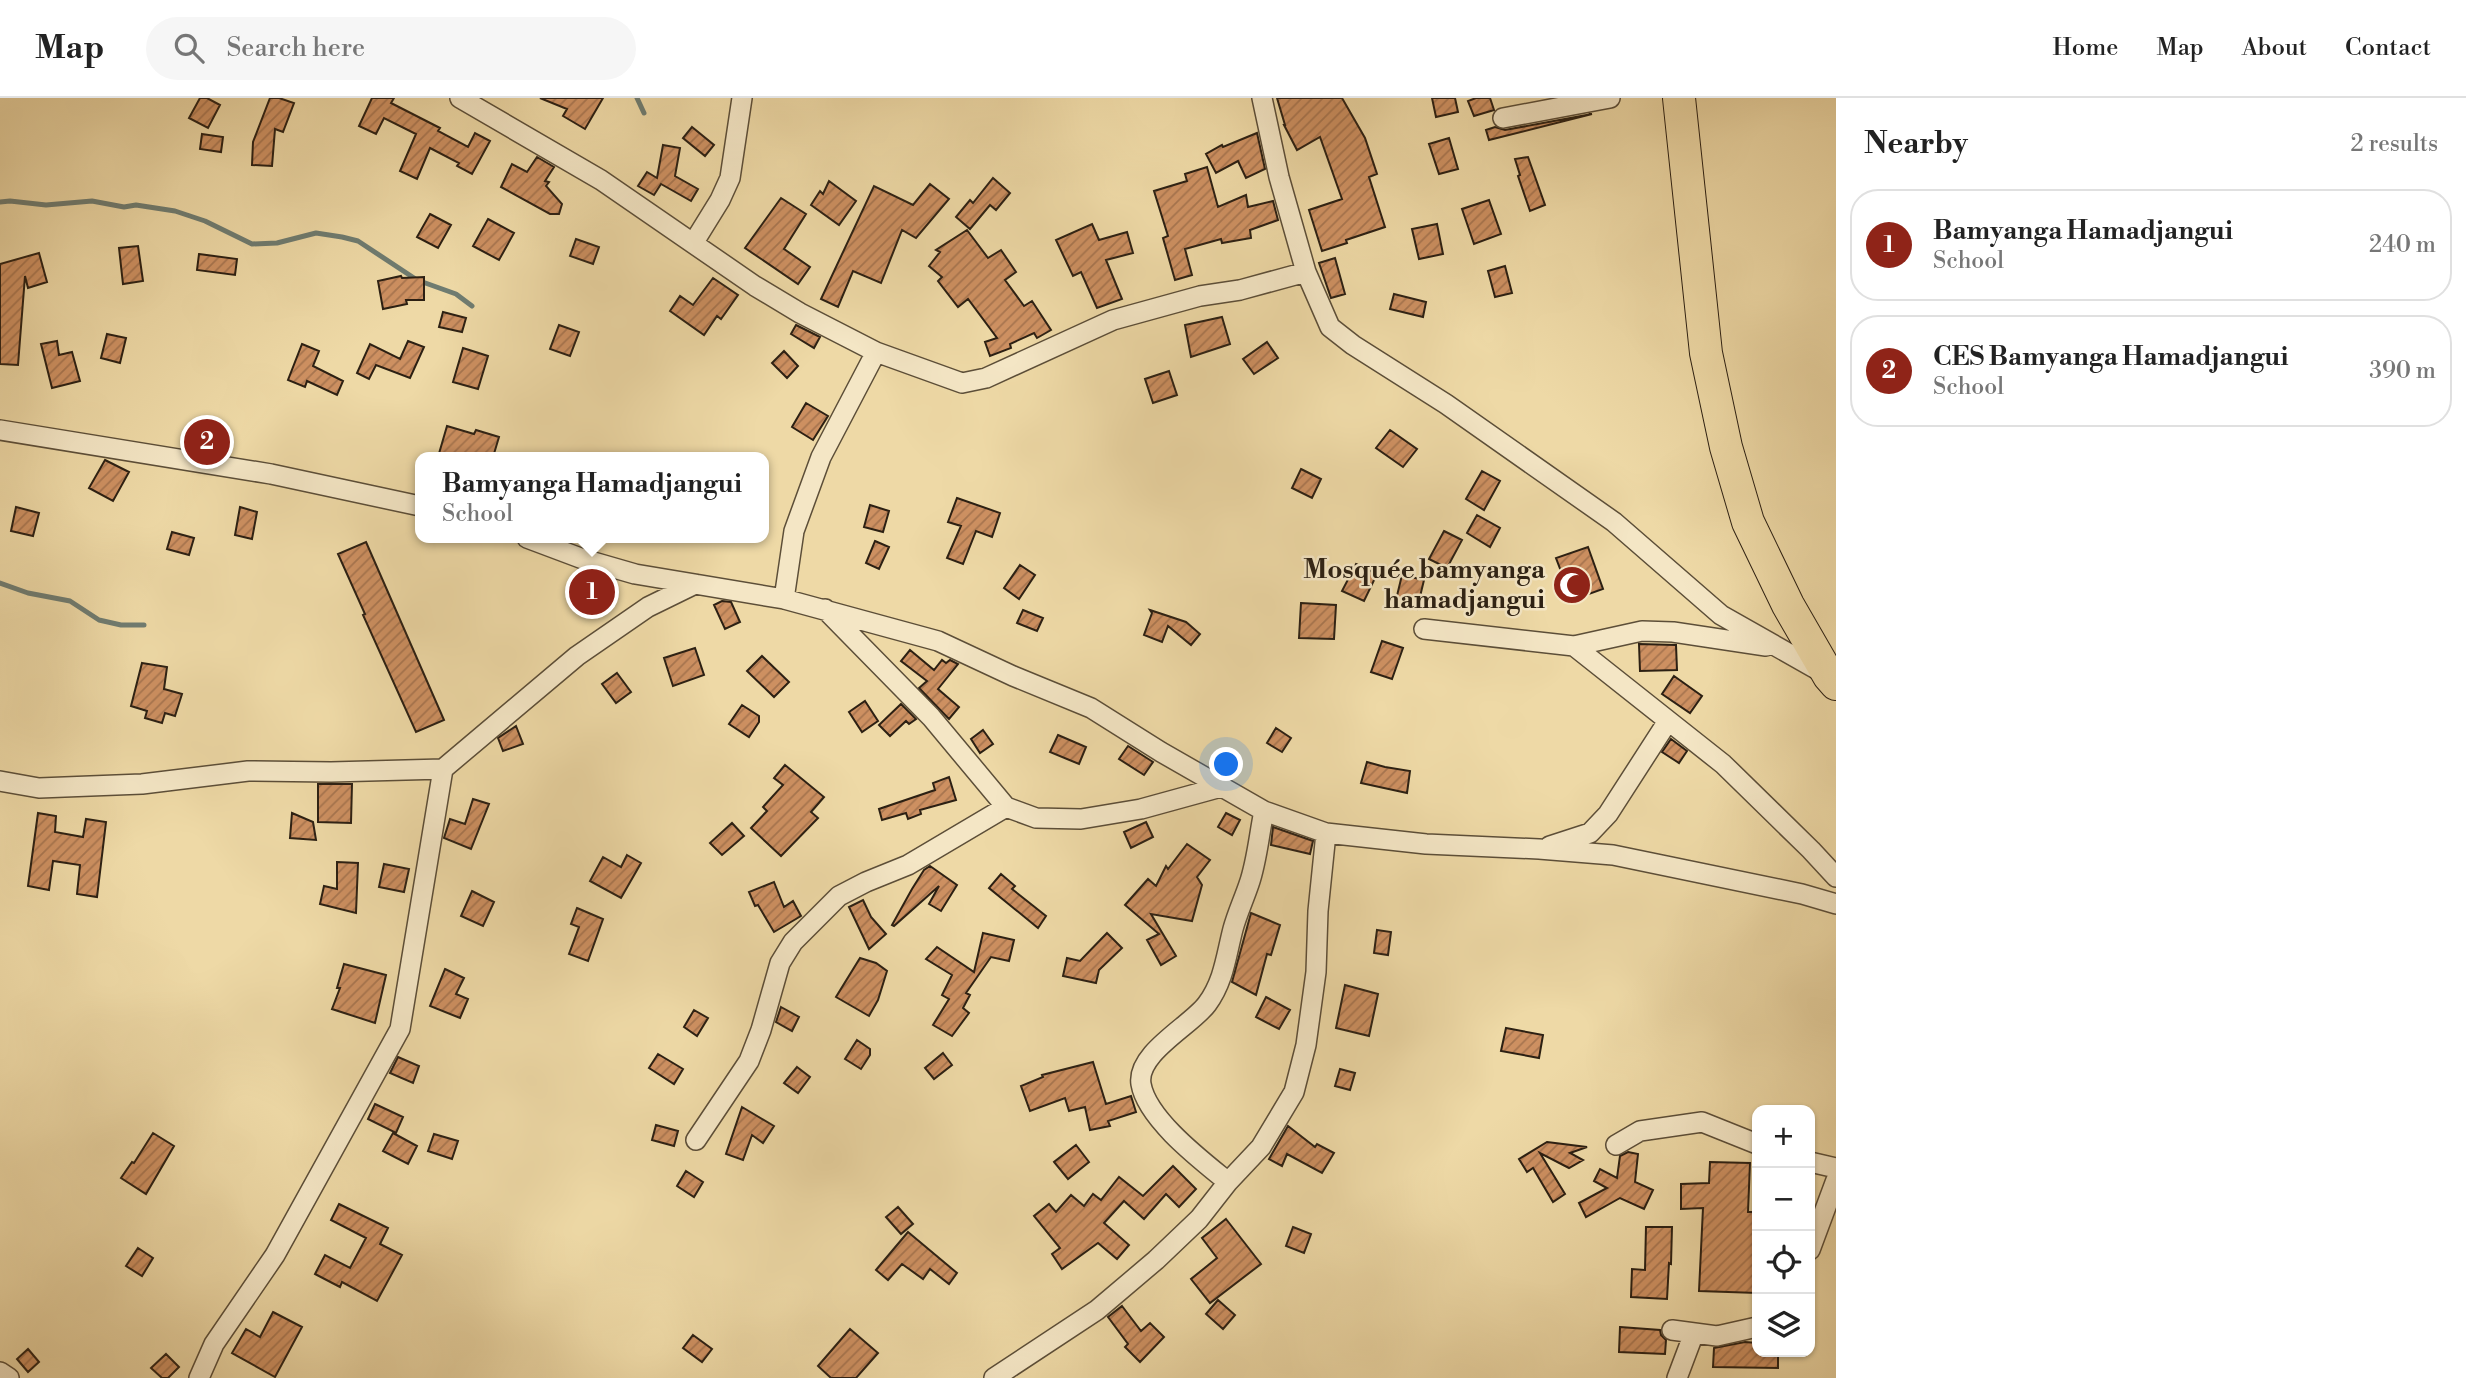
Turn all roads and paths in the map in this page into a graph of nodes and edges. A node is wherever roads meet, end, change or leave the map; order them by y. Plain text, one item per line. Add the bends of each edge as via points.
1 (460, 98) edge
2 (742, 98) edge
3 (1262, 98) edge
4 (1610, 98) edge
5 (1679, 98) edge
6 (1503, 118) dead end
7 (694, 242) junction
8 (1306, 272) junction
9 (876, 352) junction
10 (0, 430) edge
11 (415, 505) edge
12 (540, 543) edge
13 (695, 584) junction
14 (784, 599) junction
15 (825, 609) junction
16 (1424, 629) dead end
17 (1574, 646) junction
18 (1777, 648) junction
19 (1833, 680) edge
20 (1668, 721) junction
21 (443, 769) junction
22 (0, 781) edge
23 (1221, 787) junction
24 (1006, 807) junction
25 (1264, 811) junction
26 (1326, 833) junction
27 (1539, 849) junction
28 (1836, 877) edge
29 (1836, 904) edge
30 (696, 1140) dead end
31 (1752, 1142) edge
32 (1616, 1145) dead end
33 (1815, 1163) edge
34 (1836, 1168) edge
35 (1836, 1180) edge
36 (1228, 1182) junction
37 (1815, 1237) edge
38 (1752, 1328) edge
39 (1672, 1330) dead end
40 (1694, 1333) junction
41 (0, 1372) edge
42 (9, 1378) edge
43 (199, 1378) edge
44 (993, 1378) edge
45 (1677, 1378) edge

1 - 7 street via 601,180
2 - 7 street via 730,178
3 - 8 street
4 - 6 street
5 - 19 highway via 1706,354 1726,447 1748,522 1788,605
7 - 9 street via 755,286
8 - 9 street via 1113,320 986,378 961,383
8 - 18 street via 1330,327 1532,463 1614,522 1721,615
9 - 14 street via 821,457 794,531
10 - 11 street via 271,474
12 - 13 street via 635,574
13 - 14 street
13 - 21 street via 648,607 577,656
14 - 15 street
15 - 23 street via 938,641 1091,708
15 - 24 street via 931,716
16 - 17 street
17 - 18 street via 1642,631
17 - 20 street
18 - 19 street
20 - 27 street via 1608,814 1590,833
20 - 28 street via 1723,764
21 - 22 street via 248,771 142,784 39,788
21 - 43 street via 400,1029 275,1255 214,1344
23 - 24 street via 1141,809 1081,819 1036,818
23 - 25 street
24 - 30 street via 908,865 839,896 793,942 780,963 748,1060
25 - 26 street
25 - 36 street via 1223,977 1206,1006 1146,1063 1140,1082 1150,1105 1178,1140
26 - 27 street
26 - 36 street via 1316,972 1294,1091 1261,1147
27 - 29 street via 1613,855
31 - 32 street via 1702,1122 1640,1131
33 - 34 street
35 - 37 street
36 - 44 street via 1199,1219 1097,1310
38 - 40 street via 1717,1336
39 - 40 street
40 - 45 street
41 - 42 street

